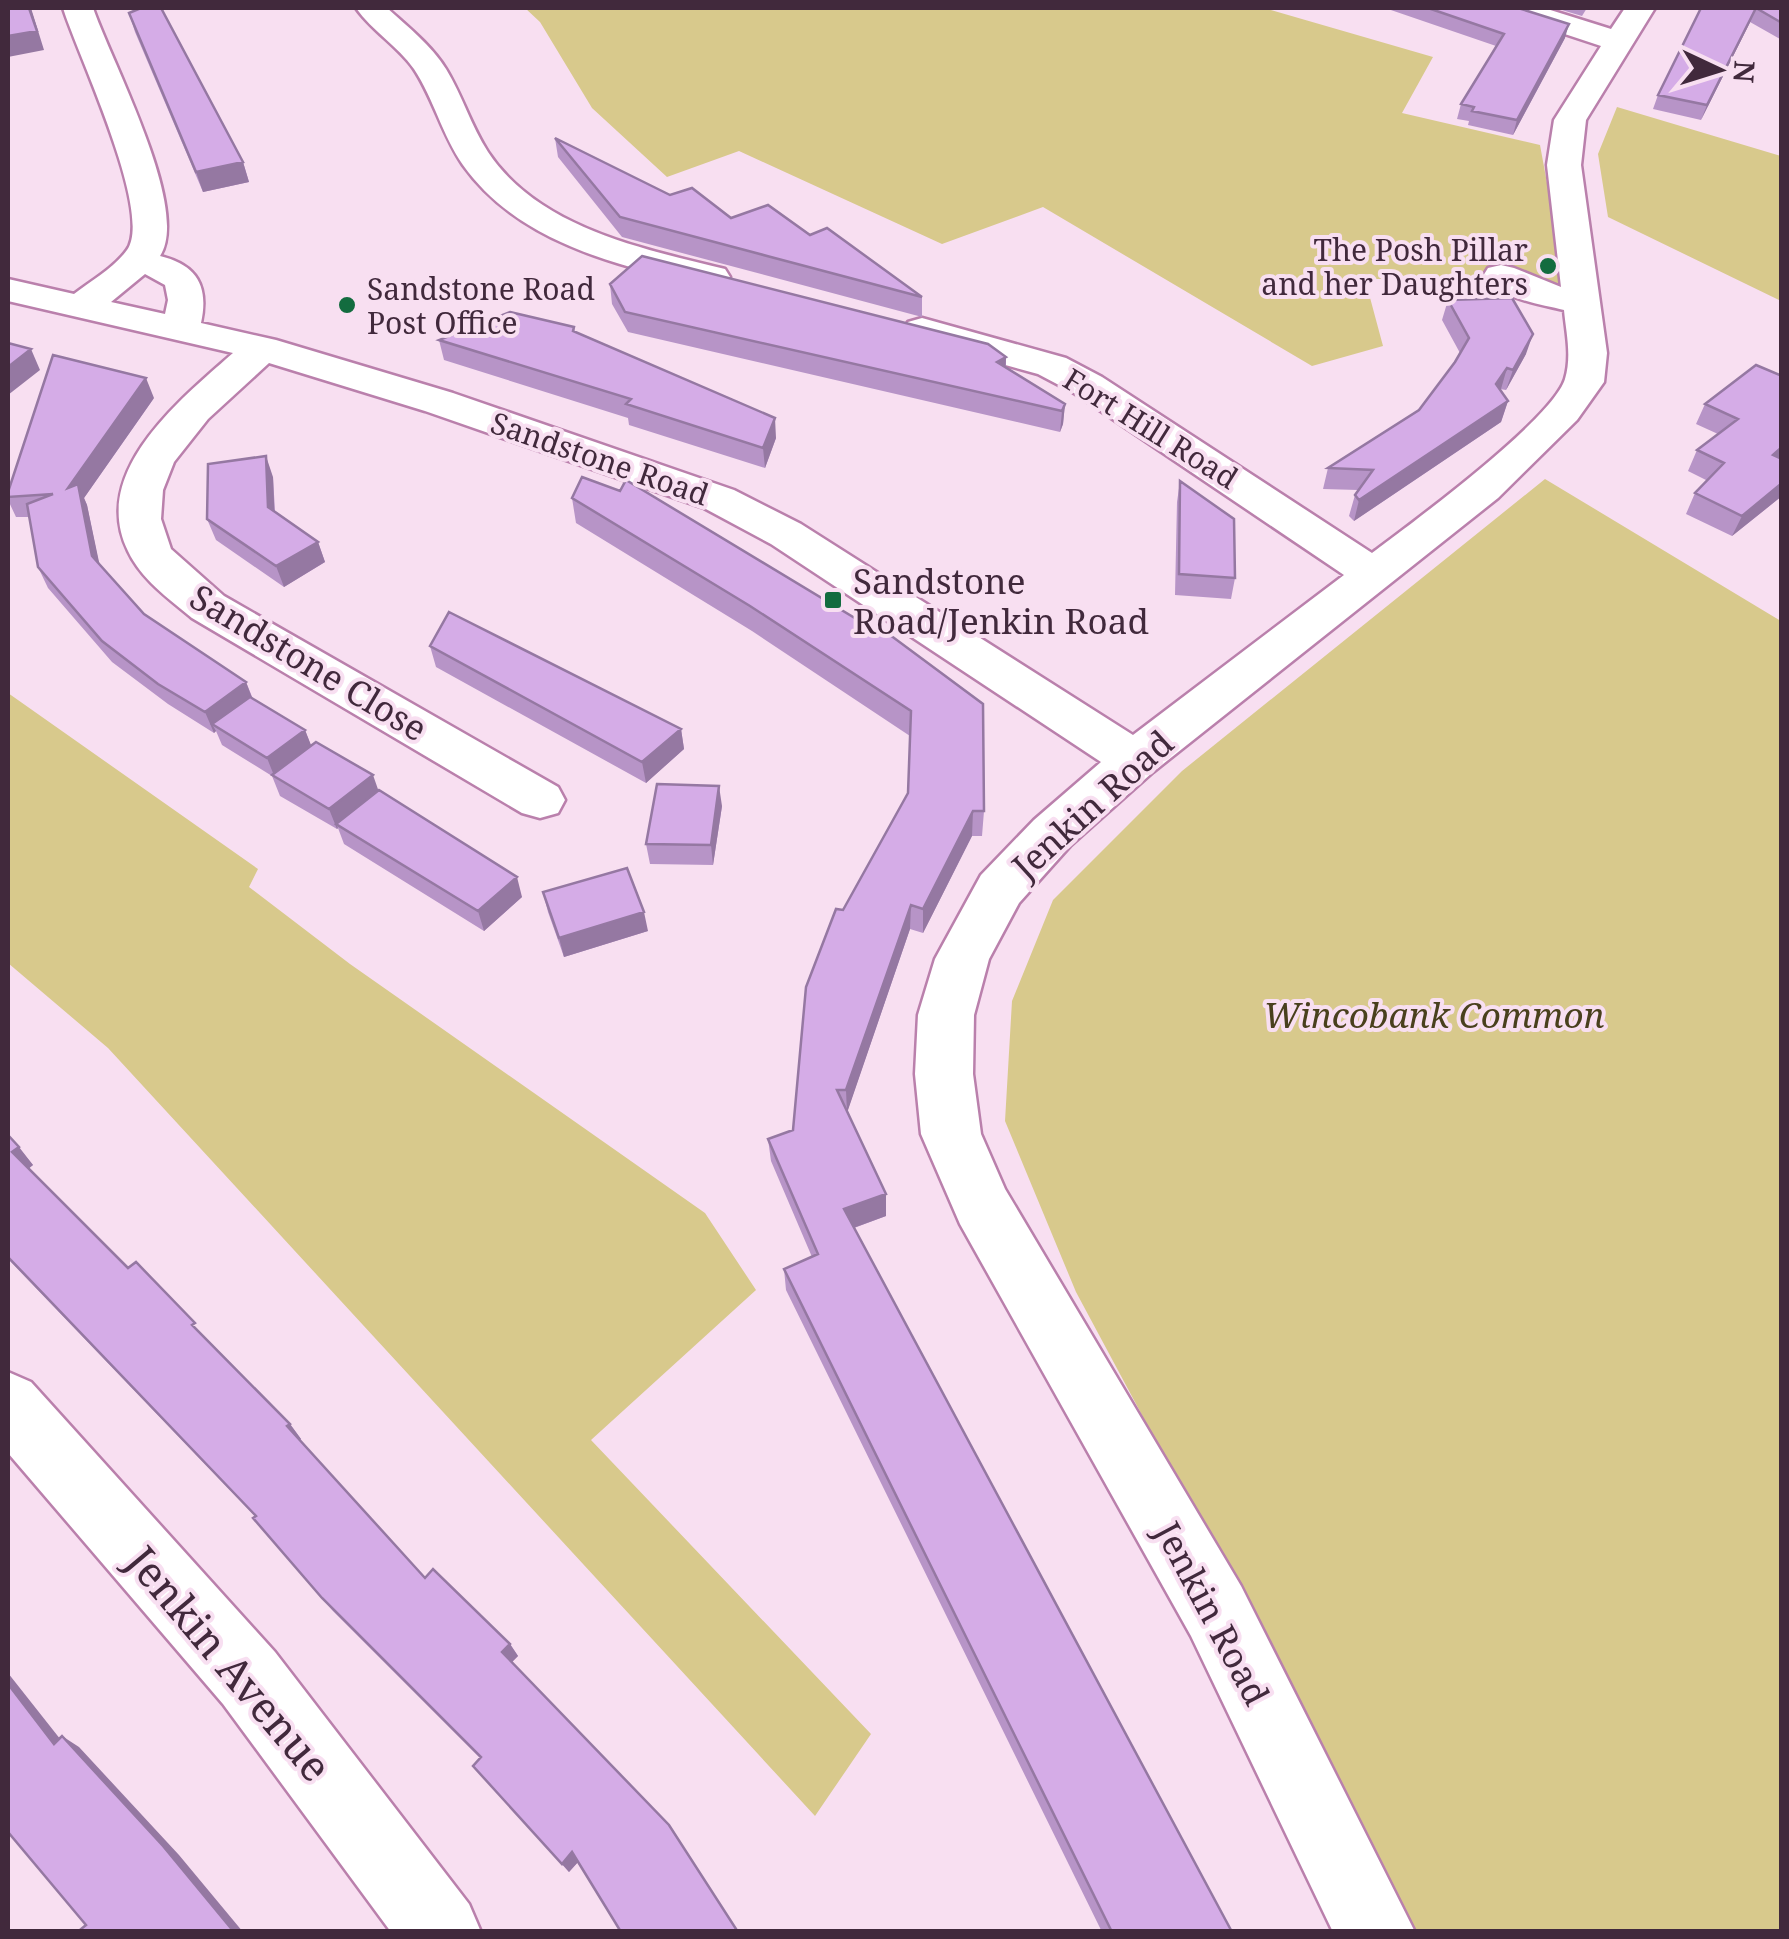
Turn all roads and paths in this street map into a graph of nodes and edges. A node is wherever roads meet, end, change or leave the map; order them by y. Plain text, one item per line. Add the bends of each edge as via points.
1 (78, 8) edge
2 (372, 8) edge
3 (1515, 8) edge
4 (1629, 25) edge
5 (136, 262) junction
6 (1501, 276) dead end
7 (756, 288) edge
8 (8, 290) edge
9 (1583, 302) junction
10 (82, 306) junction
11 (886, 320) edge
12 (181, 328) junction
13 (262, 348) junction
14 (1372, 574) junction
15 (1135, 760) junction
16 (540, 800) dead end
17 (8, 1404) edge
18 (441, 1932) edge
19 (1374, 1932) edge

1 - 5 street via 152,214 146,250
2 - 7 street via 428,66 468,146 500,189 597,244
3 - 4 street
4 - 9 street, Jenkin Road via 1570,120 1564,165
5 - 10 street
5 - 12 street via 182,280 188,300
6 - 9 street
8 - 10 street, Sandstone Road
9 - 14 street, Jenkin Road via 1584,382 1563,411 1483,489
10 - 12 street, Sandstone Road
11 - 14 street, Fort Hill Road via 1052,366
12 - 13 street, Sandstone Road
13 - 15 street, Sandstone Road via 719,499 786,534
13 - 16 street, Sandstone Close via 158,450 140,518 148,548 208,606
14 - 15 street, Jenkin Road
15 - 19 street, Jenkin Road via 1000,890 962,959 946,1015 950,1134 982,1205 1216,1610
17 - 18 street, Jenkin Avenue via 248,1678

